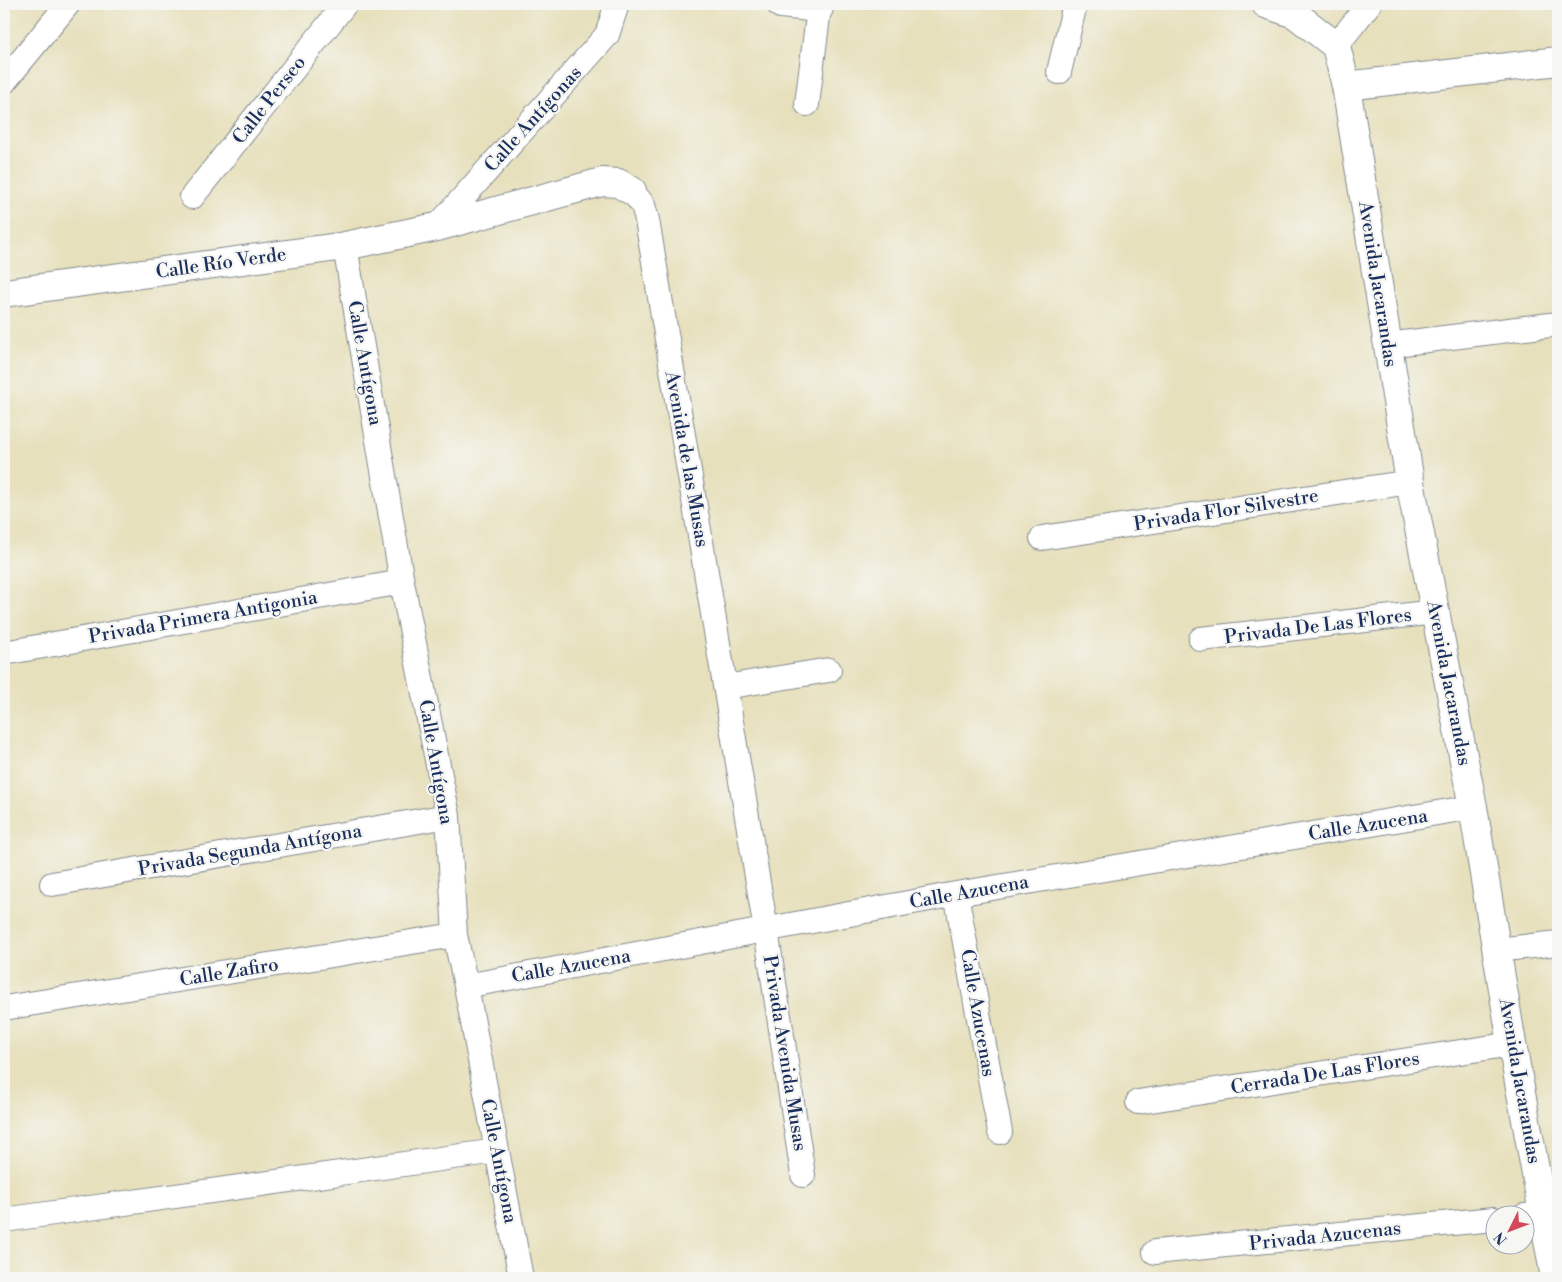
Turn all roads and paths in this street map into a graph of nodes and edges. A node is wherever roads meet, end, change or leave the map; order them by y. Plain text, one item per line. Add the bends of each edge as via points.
1 (68, 4) edge
2 (345, 4) edge
3 (617, 4) edge
4 (781, 4) edge
5 (1075, 4) edge
6 (1266, 4) edge
7 (1369, 4) edge
8 (819, 6) edge
9 (1336, 46) junction
10 (1558, 61) edge
11 (1058, 72) dead end
12 (4, 82) edge
13 (1346, 86) junction
14 (807, 104) dead end
15 (632, 191) joint
16 (192, 197) dead end
17 (437, 227) junction
18 (345, 246) junction
19 (4, 293) edge
20 (1558, 324) edge
21 (1387, 345) junction
22 (1410, 482) junction
23 (1042, 538) dead end
24 (402, 582) junction
25 (1435, 612) junction
26 (1200, 639) dead end
27 (4, 653) edge
28 (829, 670) dead end
29 (725, 687) junction
30 (1473, 807) junction
31 (448, 816) junction
32 (52, 884) dead end
33 (956, 894) junction
34 (766, 930) junction
35 (455, 936) junction
36 (1558, 943) edge
37 (1497, 950) junction
38 (466, 986) junction
39 (4, 1008) edge
40 (1512, 1044) junction
41 (1138, 1102) dead end
42 (1000, 1132) dead end
43 (497, 1150) junction
44 (804, 1175) dead end
45 (1533, 1204) edge
46 (1534, 1215) edge
47 (4, 1220) edge
48 (1484, 1220) edge
49 (1155, 1252) dead end
50 (1555, 1267) edge
51 (521, 1278) edge

1 - 12 street
2 - 16 street, Calle Perseo
3 - 17 street, Calle Antígonas via 607,35
4 - 8 street
5 - 11 street
6 - 9 street via 1295,14
7 - 9 street
8 - 14 street
9 - 13 street, Avenida Jacarandas
10 - 13 street
13 - 21 street, Avenida Jacarandas
15 - 17 street, Avenida de las Musas via 618,183 602,182
15 - 29 street, Avenida de las Musas via 643,205 647,220
17 - 18 street, Calle Río Verde
18 - 19 street, Calle Río Verde
18 - 24 street, Calle Antígona
20 - 21 street
21 - 22 street, Avenida Jacarandas
22 - 23 street, Privada Flor Silvestre
22 - 25 street, Avenida Jacarandas
24 - 27 street, Privada Primera Antigonia
24 - 31 street, Calle Antígona
25 - 26 street, Privada De Las Flores
25 - 30 street, Avenida Jacarandas
28 - 29 street
29 - 34 street, Avenida de las Musas
30 - 33 street, Calle Azucena
30 - 37 street, Avenida Jacarandas
31 - 32 street, Privada Segunda Antígona
31 - 35 street, Calle Antígona
33 - 34 street, Calle Azucena
33 - 42 street, Calle Azucenas
34 - 38 street, Calle Azucena
34 - 44 street, Privada Avenida Musas
35 - 38 street, Calle Antígona
35 - 39 street, Calle Zafiro
36 - 37 street
37 - 40 street, Avenida Jacarandas
38 - 43 street, Calle Antígona
40 - 41 street, Cerrada De Las Flores
40 - 45 street, Avenida Jacarandas
43 - 47 street
43 - 51 street, Calle Antígona
46 - 50 street, Avenida Jacarandas
48 - 49 street, Privada Azucenas

